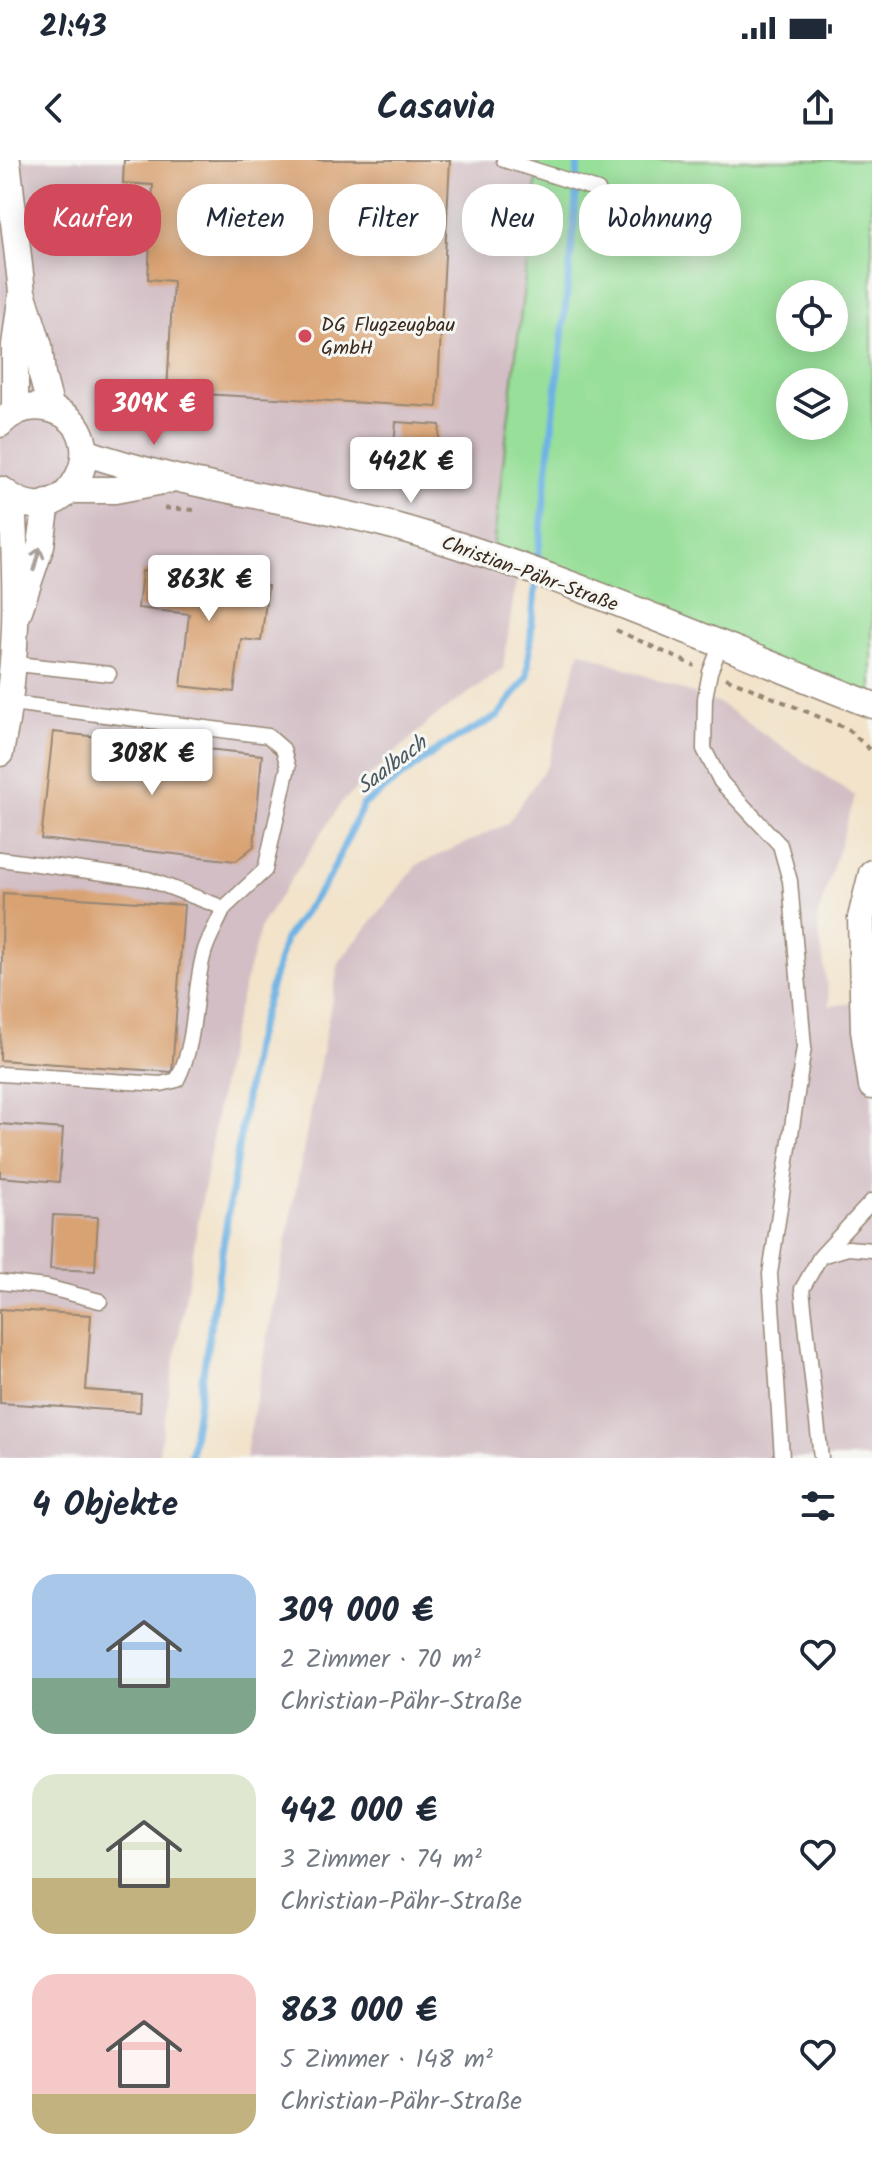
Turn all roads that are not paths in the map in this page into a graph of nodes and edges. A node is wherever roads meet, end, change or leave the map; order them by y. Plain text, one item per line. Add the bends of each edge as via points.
1 (7, 160) edge
2 (504, 160) edge
3 (579, 184) edge
4 (22, 292) junction
5 (51, 409) junction
6 (7, 418) edge
7 (85, 452) junction
8 (176, 479) junction
9 (71, 490) junction
10 (6, 493) edge
11 (47, 503) junction
12 (18, 613) junction
13 (721, 644) junction
14 (8, 663) edge
15 (109, 674) dead end
16 (11, 703) junction
17 (872, 705) edge
18 (0, 753) edge
19 (0, 859) edge
20 (872, 873) edge
21 (224, 908) junction
22 (0, 1074) edge
23 (872, 1086) edge
24 (872, 1201) edge
25 (872, 1250) edge
26 (820, 1257) junction
27 (0, 1282) edge
28 (100, 1301) dead end
29 (782, 1458) edge
30 (821, 1458) edge

1 - 4 street
2 - 3 lane
4 - 5 street
4 - 6 street
5 - 6 street via 26,408
5 - 7 street via 74,425
7 - 8 street, Christian-Pähr-Straße
7 - 9 street
8 - 9 street, Christian-Pähr-Straße via 115,490
8 - 13 street, Christian-Pähr-Straße via 342,512 557,580
9 - 11 street
10 - 11 street via 24,503
10 - 12 street
12 -> 11 street via 41,545
12 - 14 street
13 - 17 street, Christian-Pähr-Straße
13 - 29 lane via 705,698 704,749 721,782 780,845 790,881 804,1047 770,1274
14 - 15 lane
14 - 16 street
16 - 18 street
16 - 21 lane via 268,736 283,749 288,767 265,870
19 - 21 lane via 148,879
20 - 23 street via 861,918 863,1016
21 - 22 lane via 204,953 194,1028 177,1080 161,1084
24 - 26 lane
25 - 26 lane via 848,1248
26 - 30 lane via 802,1289
27 - 28 lane

